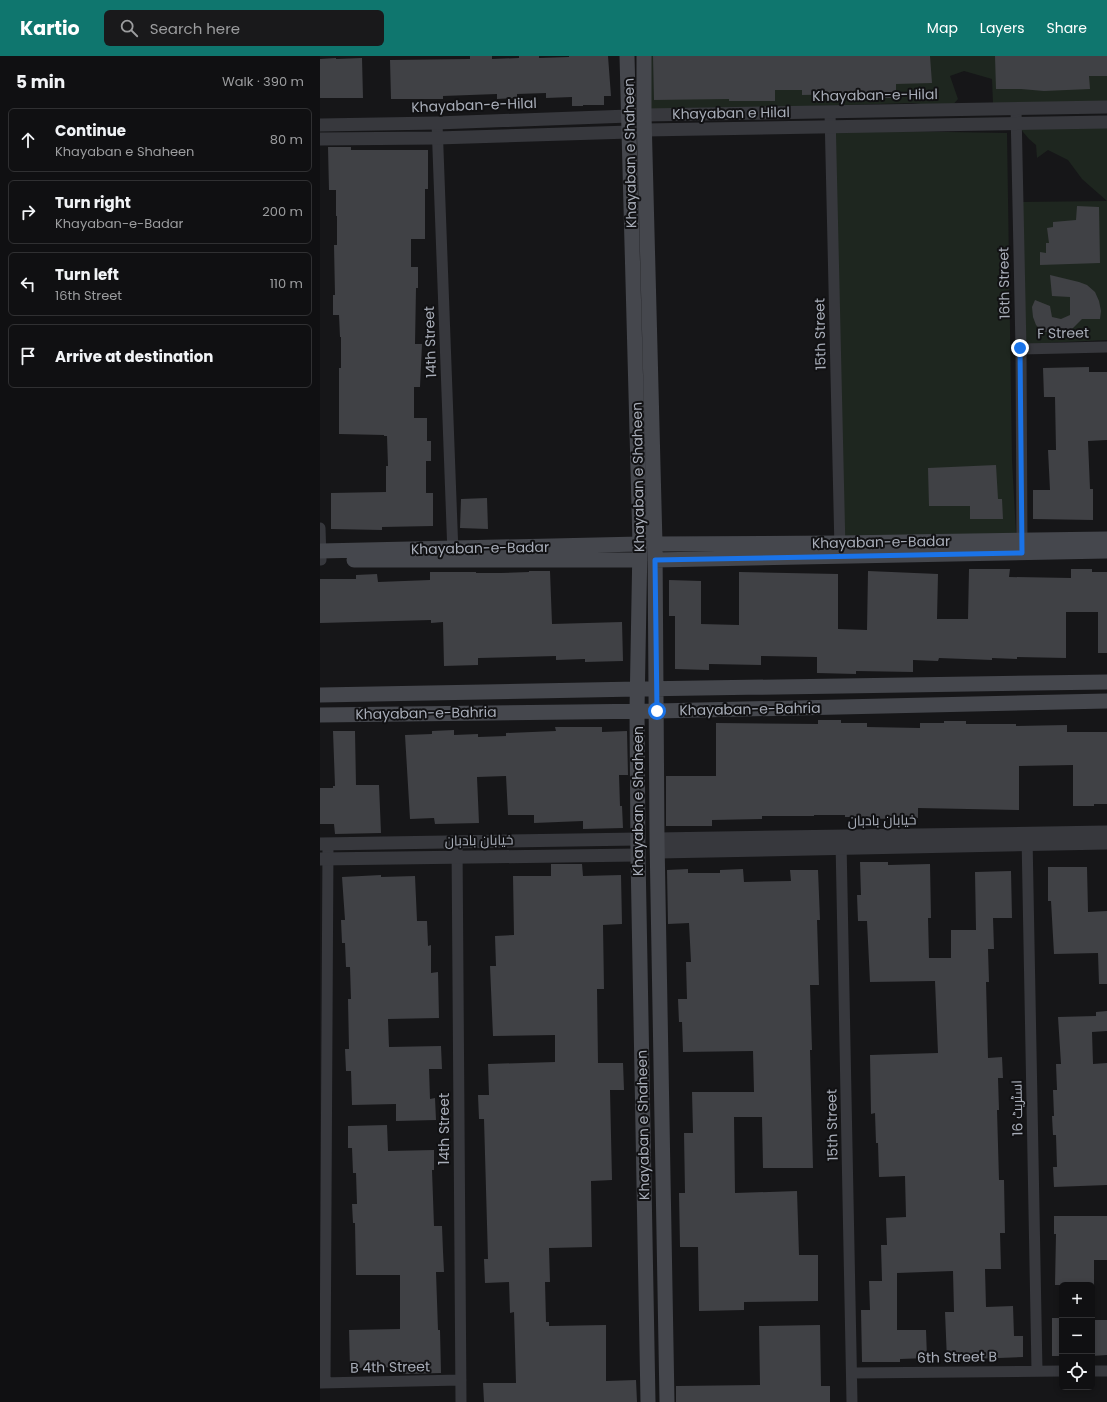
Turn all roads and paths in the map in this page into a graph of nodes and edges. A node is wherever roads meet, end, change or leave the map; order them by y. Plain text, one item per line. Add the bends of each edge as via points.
1 (628, 56) edge
2 (644, 56) edge
3 (1107, 107) edge
4 (1016, 109) junction
5 (830, 112) junction
6 (636, 115) junction
7 (1107, 122) edge
8 (436, 123) junction
9 (1016, 124) junction
10 (320, 125) edge
11 (830, 127) junction
12 (637, 131) junction
13 (437, 138) junction
14 (320, 139) edge
15 (1107, 347) edge
16 (1020, 348) junction
17 (637, 440) junction
18 (652, 440) junction
19 (320, 528) edge
20 (1107, 538) edge
21 (640, 544) junction
22 (655, 544) junction
23 (1022, 546) junction
24 (840, 550) junction
25 (1107, 551) edge
26 (453, 554) junction
27 (320, 556) edge
28 (639, 560) junction
29 (655, 560) junction
30 (1107, 682) edge
31 (638, 688) junction
32 (656, 689) junction
33 (320, 695) edge
34 (1107, 701) edge
35 (637, 710) junction
36 (657, 711) junction
37 (320, 715) edge
38 (1107, 832) edge
39 (638, 839) junction
40 (1027, 839) junction
41 (457, 842) junction
42 (841, 842) junction
43 (1107, 843) edge
44 (324, 844) edge
45 (657, 845) junction
46 (638, 855) junction
47 (458, 856) junction
48 (324, 859) edge
49 (1037, 1371) junction
50 (1059, 1371) edge
51 (1095, 1371) edge
52 (1107, 1371) edge
53 (852, 1373) junction
54 (461, 1380) junction
55 (323, 1383) edge
56 (461, 1402) edge
57 (648, 1402) edge
58 (667, 1402) edge
59 (852, 1402) edge

1 - 6 main road, Khayaban e Shaheen
2 - 6 main road, Khayaban e Shaheen
3 - 4 street, Khayaban-e-Hilal
4 - 5 street, Khayaban-e-Hilal
4 - 9 street, 16th Street
5 - 6 street, Khayaban-e-Hilal
5 - 11 street, 15th Street
6 - 8 street, Khayaban-e-Hilal
6 - 12 main road, Khayaban e Shaheen
7 - 9 street, Khayaban e Hilal
8 - 10 street, Khayaban-e-Hilal
8 - 13 street, 14th Street
9 - 11 street, Khayaban e Hilal
9 - 16 street, 16th Street
11 - 12 street, Khayaban e Hilal
11 - 24 street, 15th Street
12 - 13 street, Khayaban e Hilal
12 - 17 main road, Khayaban e Shaheen
12 - 18 main road, Khayaban e Shaheen
13 - 14 street, Khayaban e Hilal
13 - 26 street, 14th Street
15 - 16 street, F Street
16 - 23 street, 16th Street
17 - 18 main road
17 - 21 main road, Khayaban e Shaheen
18 - 22 main road, Khayaban e Shaheen
19 - 27 street
20 - 23 main road, Khayaban-e-Badar
21 - 26 main road, Khayaban-e-Badar
21 - 28 main road, Khayaban e Shaheen
22 - 24 main road, Khayaban-e-Badar
22 - 29 main road, Khayaban e Shaheen
23 - 24 main road, Khayaban-e-Badar
23 - 25 main road, Khayaban-e-Badar
24 - 29 main road, Khayaban-e-Badar
26 - 27 main road, Khayaban-e-Badar
26 - 28 main road, Khayaban-e-Badar
28 - 31 main road, Khayaban e Shaheen
29 - 32 main road, Khayaban e Shaheen
30 - 32 main road, Khayaban-e-Bahria
31 - 32 main road, Khayaban-e-Bahria
31 - 33 main road, Khayaban-e-Bahria
31 - 35 main road, Khayaban e Shaheen
32 - 36 main road, Khayaban e Shaheen
34 - 36 main road, Khayaban-e-Bahria
35 - 36 main road, Khayaban-e-Bahria
35 - 37 main road, Khayaban-e-Bahria
35 - 39 main road, Khayaban e Shaheen
36 - 45 main road, Khayaban e Shaheen
38 - 40 street, خیابان بادبان
39 - 41 street, خیابان بادبان
39 - 46 main road, Khayaban e Shaheen
40 - 42 street, خیابان بادبان
40 - 43 street, خیابان بادبان
40 - 49 street, اسٹریٹ 16
41 - 44 street, خیابان بادبان
41 - 47 street, 14th Street
42 - 45 street, خیابان بادبان
42 - 53 street, 15th Street
44 - 48 street
45 - 58 main road, Khayaban e Shaheen
46 - 47 street, خیابان بادبان
46 - 57 main road, Khayaban e Shaheen
47 - 48 street, خیابان بادبان
47 - 54 street, 14th Street
48 - 55 street
49 - 50 street, 6th Street B
49 - 53 street, 6th Street B
51 - 52 street
53 - 59 street, 15th Street
54 - 55 street, B 4th Street
54 - 56 street, 14th Street

